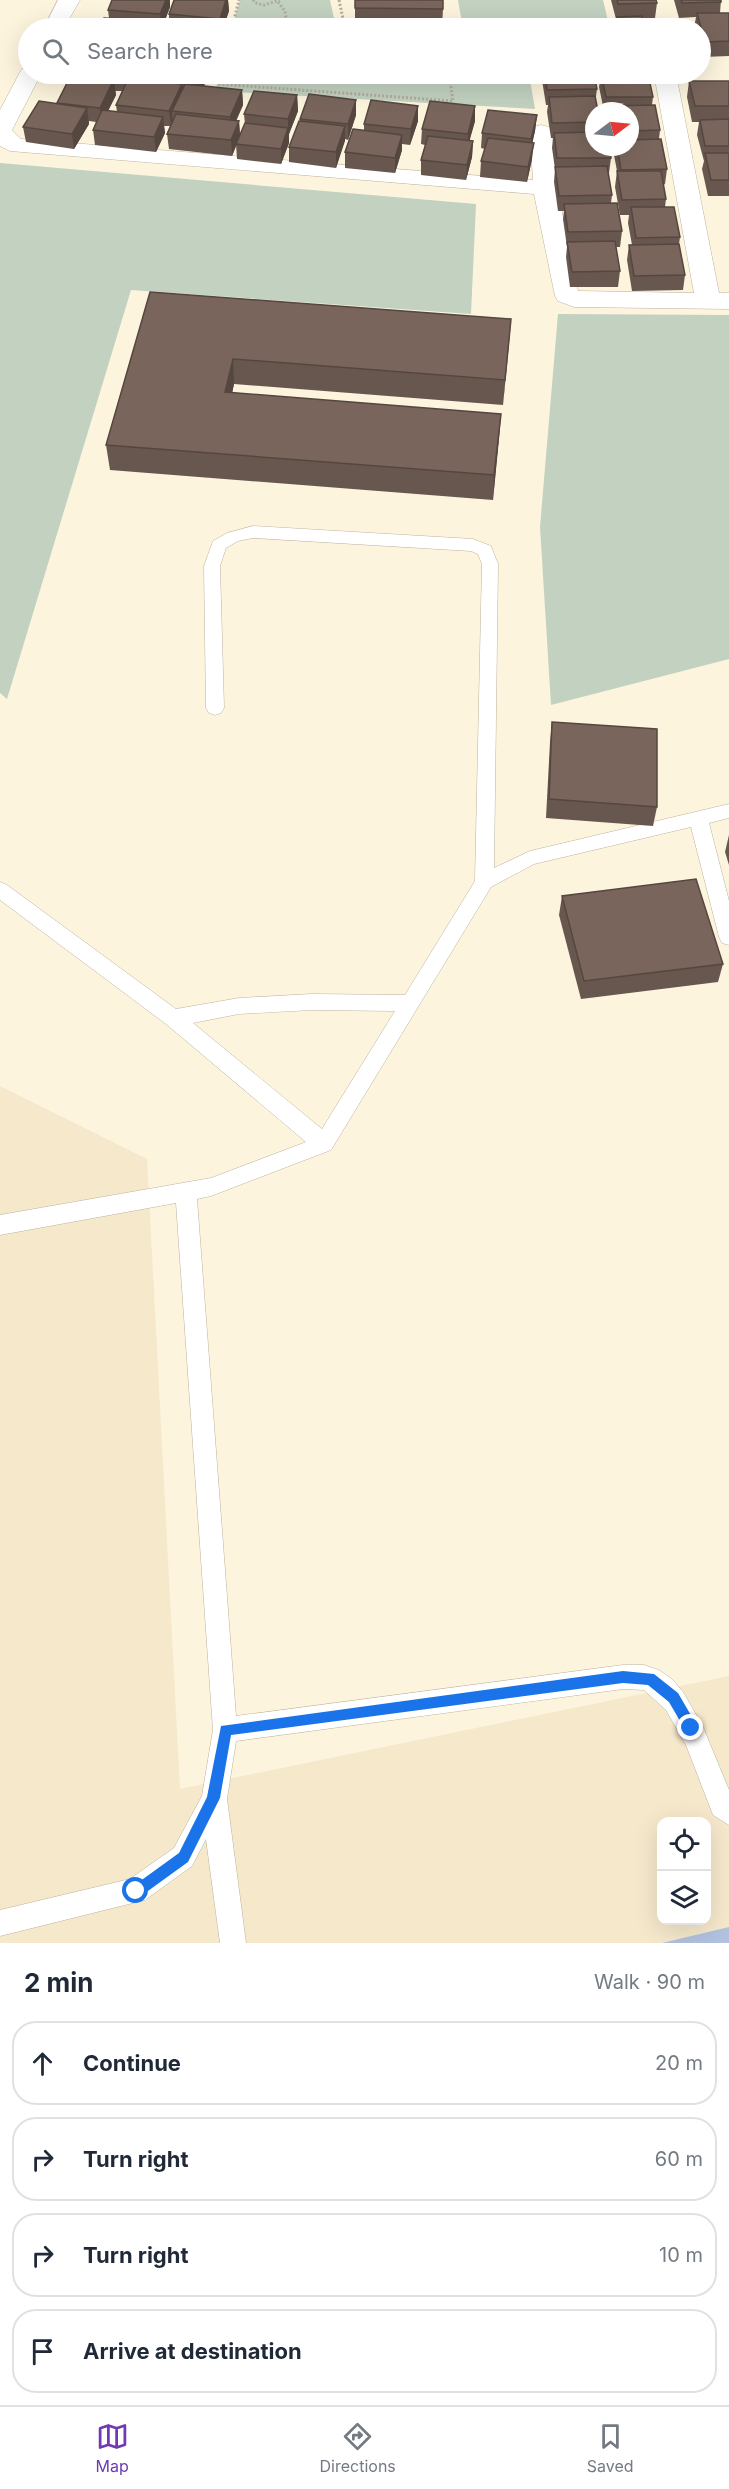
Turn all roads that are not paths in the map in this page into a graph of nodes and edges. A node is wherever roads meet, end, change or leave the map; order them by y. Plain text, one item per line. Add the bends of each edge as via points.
1 (69, 0) edge
2 (59, 18) edge
3 (25, 84) edge
4 (667, 84) edge
5 (541, 132) dead end
6 (545, 188) junction
7 (718, 301) edge
8 (215, 708) dead end
9 (729, 810) edge
10 (698, 818) junction
11 (484, 882) junction
12 (0, 890) edge
13 (729, 937) edge
14 (412, 1003) junction
15 (173, 1018) junction
16 (324, 1144) junction
17 (186, 1192) junction
18 (0, 1225) edge
19 (225, 1730) junction
20 (214, 1798) junction
21 (729, 1812) edge
22 (0, 1923) edge
23 (233, 1943) edge

1 - 2 street
3 - 6 street via 0,131 18,146
4 - 7 street
5 - 6 street
6 - 7 street via 567,296
8 - 11 lane via 212,567 219,545 253,532 473,545 485,550 490,564
9 - 10 lane
10 - 11 lane via 530,858
10 - 13 lane
11 - 14 lane
12 - 15 lane
14 - 15 lane via 239,1006
14 - 16 lane
15 - 16 lane
16 - 17 lane via 211,1187
17 - 18 lane
17 - 19 lane
19 - 20 lane
19 - 21 lane via 623,1677 650,1678 673,1698 691,1728
20 - 22 lane via 183,1857 136,1891
20 - 23 lane

